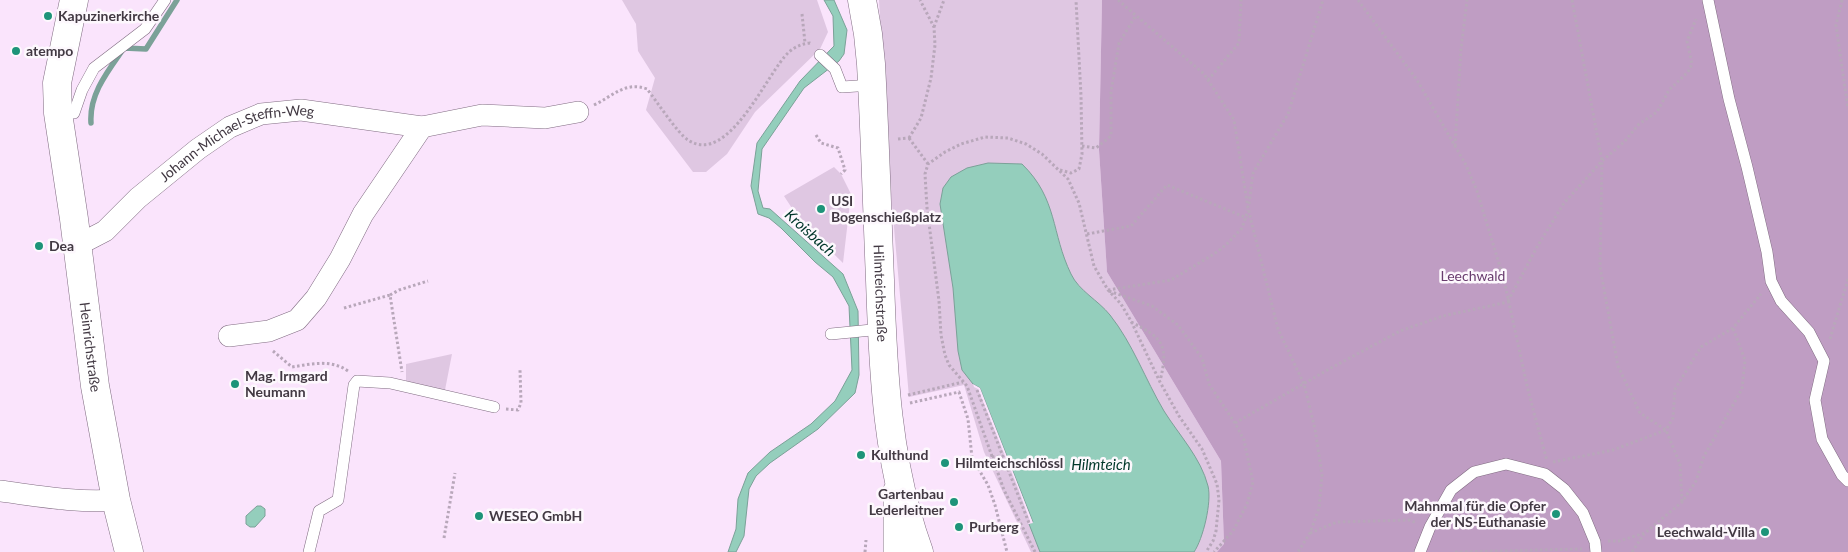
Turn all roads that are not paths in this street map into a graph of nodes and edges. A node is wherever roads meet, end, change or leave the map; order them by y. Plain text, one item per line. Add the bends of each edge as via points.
1 (74, 0) edge
2 (165, 0) edge
3 (862, 0) edge
4 (1708, 0) edge
5 (820, 55) road end
6 (872, 85) junction
7 (578, 112) road end
8 (58, 113) junction
9 (422, 127) junction
10 (78, 246) junction
11 (872, 330) junction
12 (831, 334) dead end
13 (229, 336) dead end
14 (494, 407) road end
15 (894, 462) junction
16 (1848, 481) edge
17 (0, 491) edge
18 (116, 500) junction
19 (1596, 548) edge
20 (129, 552) edge
21 (309, 552) edge
22 (894, 552) edge
23 (902, 552) edge
24 (919, 552) edge
25 (1420, 552) edge

1 - 8 main road, Heinrichstraße via 57,83
2 - 8 lane via 145,29 94,68 74,113
3 - 6 main road, Hilmteichstraße
4 - 16 lane via 1771,281 1782,301 1809,332 1824,361 1815,400 1822,439
5 - 6 lane via 835,69 842,87
6 - 11 main road, Hilmteichstraße
7 - 9 street, Johann-Michael-Steffn-Weg via 545,118 482,115
8 - 10 main road, Heinrichstraße
9 - 10 street, Johann-Michael-Steffn-Weg via 301,110 261,114 230,127 198,148 138,198 105,231
9 - 13 street via 363,214 316,298 297,320 269,331
10 - 18 main road, Heinrichstraße via 95,386
11 - 12 lane
11 - 15 main road, Hilmteichstraße via 898,401
14 - 21 lane via 390,383 357,381 338,500 319,511
15 - 22 street
15 - 23 lane
15 - 24 main road, Hilmteichstraße
17 - 18 street via 63,500
18 - 20 main road, Heinrichstraße
19 - 25 lane via 1583,513 1564,489 1546,474 1506,464 1474,472 1451,490

